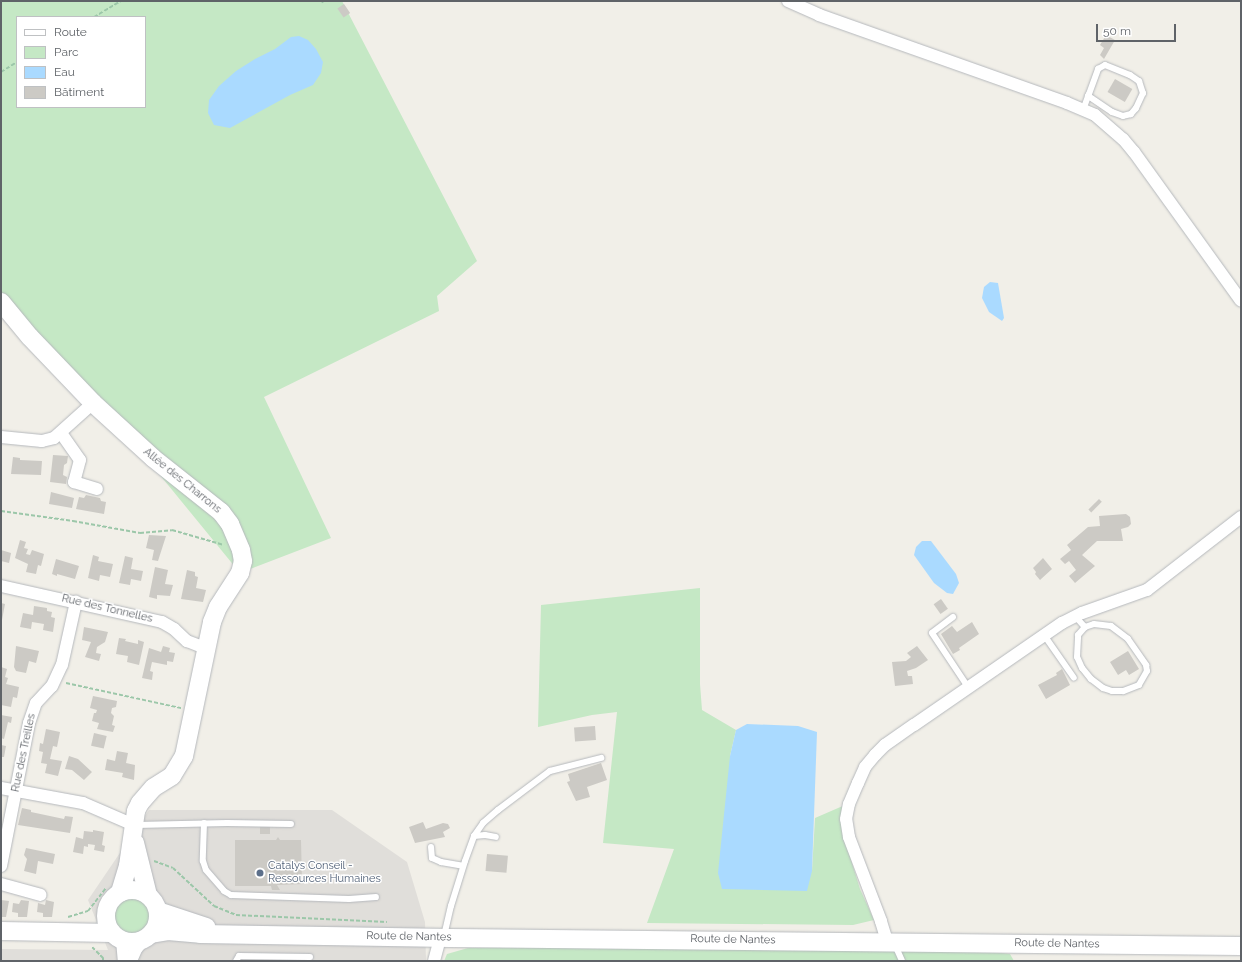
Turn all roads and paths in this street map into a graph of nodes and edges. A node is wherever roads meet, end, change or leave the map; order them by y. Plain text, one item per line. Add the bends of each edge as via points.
1 (121, 1) edge
2 (788, 1) edge
3 (96, 16) edge
4 (16, 63) edge
5 (1, 72) edge
6 (1088, 96) junction
7 (1084, 110) junction
8 (1241, 301) edge
9 (1, 302) edge
10 (93, 403) junction
11 (61, 433) junction
12 (1, 437) edge
13 (97, 488) dead end
14 (1, 511) edge
15 (1241, 517) edge
16 (225, 545) dead end
17 (1, 586) edge
18 (76, 602) junction
19 (1075, 616) junction
20 (953, 617) dead end
21 (1085, 628) junction
22 (1044, 636) junction
23 (206, 648) junction
24 (1074, 678) dead end
25 (55, 680) junction
26 (968, 687) junction
27 (182, 708) dead end
28 (602, 758) dead end
29 (1, 788) edge
30 (16, 790) junction
31 (204, 823) junction
32 (291, 824) dead end
33 (134, 829) junction
34 (474, 836) junction
35 (496, 837) dead end
36 (431, 847) dead end
37 (140, 864) junction
38 (1, 866) edge
39 (463, 866) junction
40 (1, 884) edge
41 (115, 888) junction
42 (41, 895) dead end
43 (148, 895) junction
44 (376, 897) dead end
45 (158, 911) junction
46 (106, 913) junction
47 (391, 922) dead end
48 (62, 926) junction
49 (1, 931) edge
50 (225, 933) junction
51 (117, 937) junction
52 (147, 937) junction
53 (442, 938) junction
54 (890, 941) junction
55 (1241, 946) edge
56 (310, 957) dead end
57 (249, 959) edge
58 (124, 961) edge
59 (131, 961) edge
60 (236, 961) edge
61 (434, 961) edge
62 (902, 961) edge

1 - 3 path
2 - 7 street via 832,20
4 - 5 path
6 - 6 lane via 1098,69 1105,65 1139,81 1143,93 1131,114 1123,116
6 - 7 lane
7 - 8 street via 1106,124 1134,152
9 - 10 main road, Allée des Charrons via 30,337
10 - 11 street
10 - 23 main road, Allée des Charrons via 153,458 221,512 237,537 243,561 240,573 218,607
11 - 12 street via 42,441
11 - 13 street via 80,460 74,482
14 - 16 path via 140,533 172,530
15 - 19 street via 1147,590
17 - 18 street, Rue des Tonnelles
18 - 23 street, Rue des Tonnelles via 162,622 186,641
18 - 25 street, Rue des Treilles via 62,665
19 - 21 lane
19 - 22 street
20 - 26 lane via 932,633
21 - 21 lane via 1094,624 1111,626 1128,639 1146,665 1147,671 1139,685 1123,691 1112,691 1091,679 1077,657 1078,635
22 - 24 lane
22 - 26 street
23 - 33 main road, Allée des Charrons via 184,756 172,776 154,788 140,804
25 - 27 path
25 - 30 street, Rue des Treilles via 36,703 32,712
26 - 54 street via 885,745 865,767 849,804 846,819 849,837
28 - 34 lane via 550,771 498,810 483,823
29 - 30 street
30 - 33 street via 83,803
30 - 38 street, Rue des Treilles
31 - 32 lane
31 - 33 lane
31 - 44 lane via 203,861 206,870 224,891 231,895 349,899
33 - 37 main road
33 - 41 main road, Allée des Charrons
34 - 35 lane
34 - 39 lane
36 - 39 lane via 432,858
37 - 43 main road
37 - 47 path via 154,861 173,868 214,906 236,915
39 - 53 lane
40 - 42 street
41 - 43 main road
41 - 46 main road
41 - 48 path via 88,911
43 - 45 main road
45 - 50 main road, Route de Nantes
45 - 52 main road via 156,927
46 - 48 main road via 92,921
46 - 51 main road via 106,920
48 - 49 main road
48 - 51 main road
50 - 52 main road, Route de Nantes via 168,931
50 - 53 main road, Route de Nantes
51 - 52 main road via 137,942
51 - 58 street
52 - 59 street via 136,949
53 - 54 main road, Route de Nantes
53 - 61 street
54 - 55 main road, Route de Nantes
54 - 62 lane
56 - 57 lane
57 - 60 lane via 239,956

